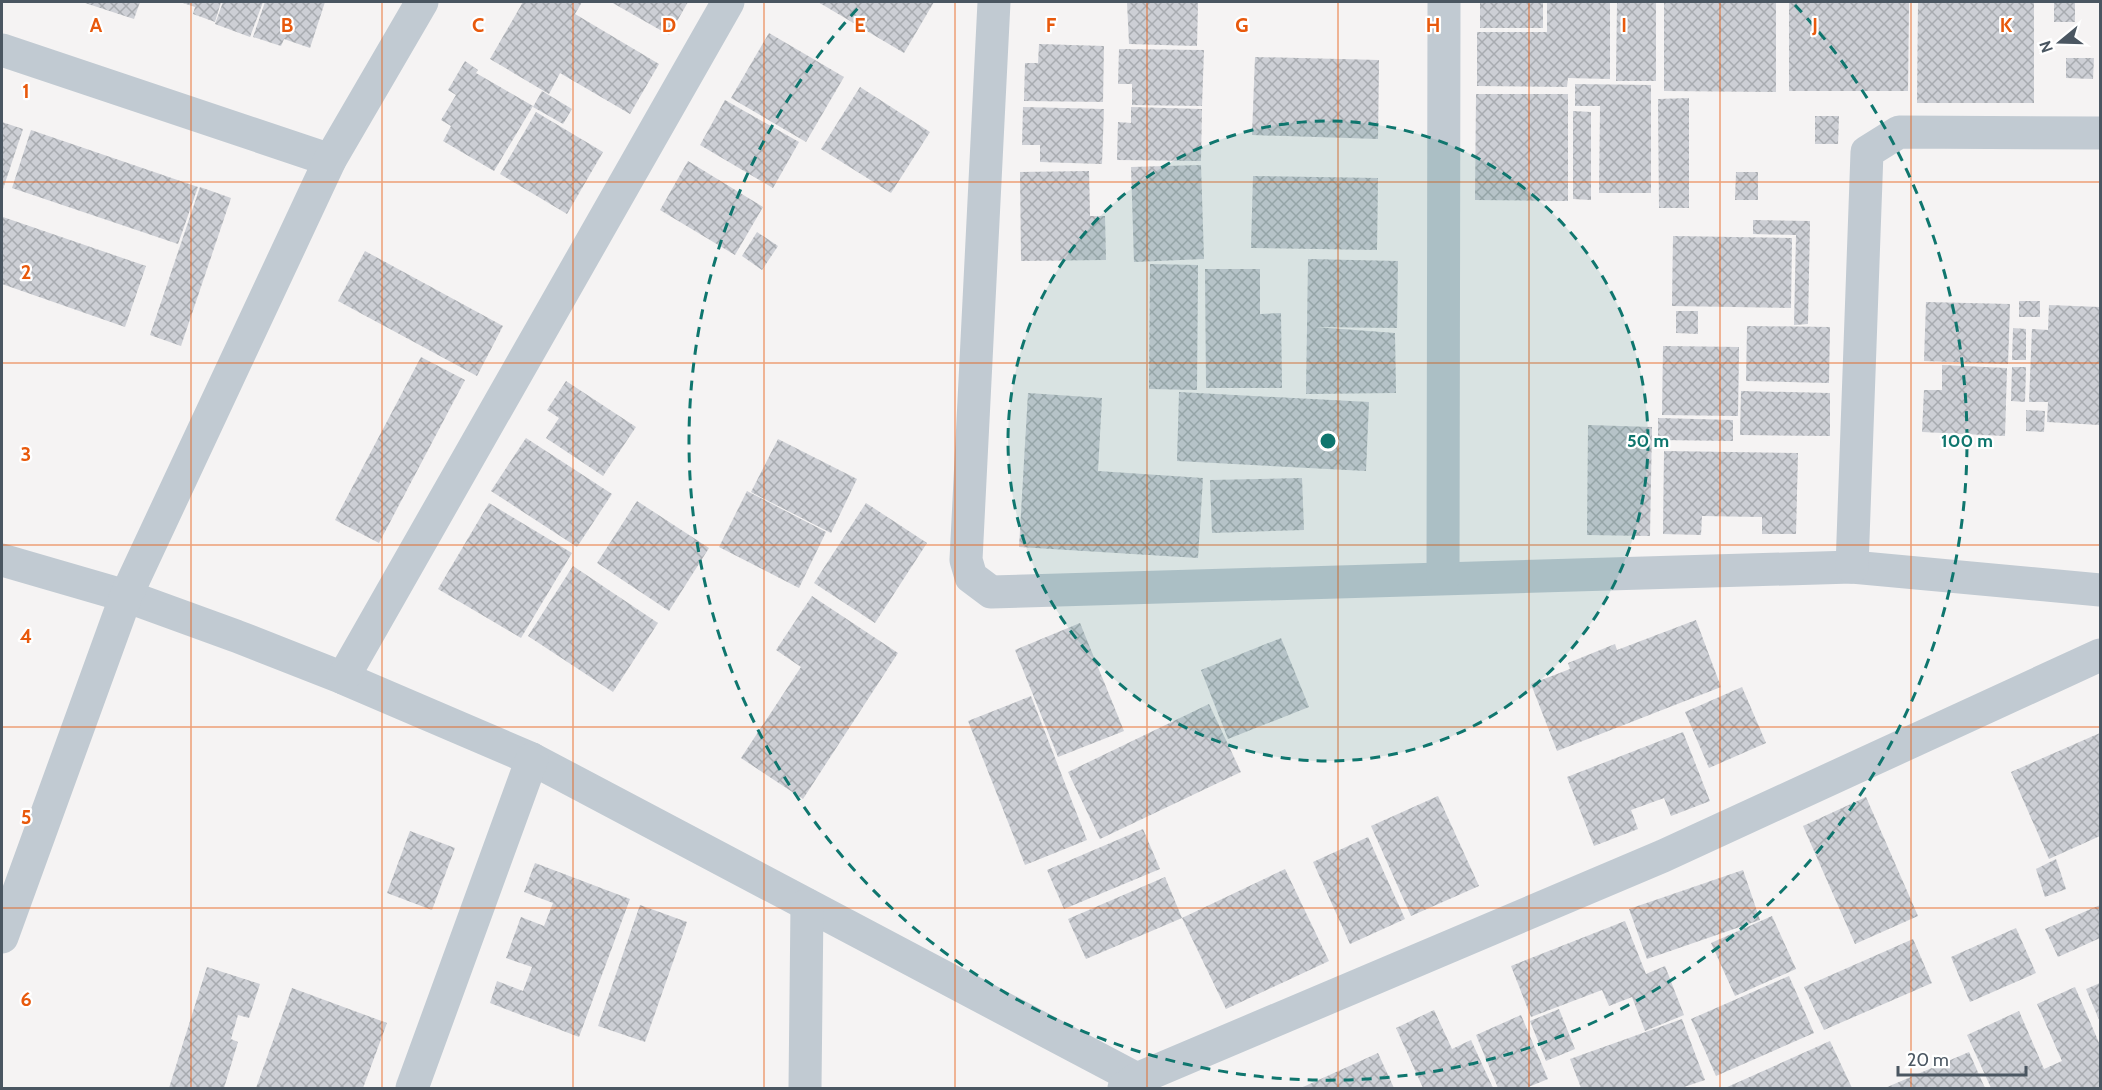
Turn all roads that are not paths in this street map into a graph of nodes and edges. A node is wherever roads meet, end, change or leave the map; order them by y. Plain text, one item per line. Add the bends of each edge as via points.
1 (422, 2) edge
2 (728, 2) edge
3 (994, 2) edge
4 (1444, 2) edge
5 (2, 50) edge
6 (2100, 133) edge
7 (330, 160) junction
8 (2, 560) edge
9 (1852, 567) junction
10 (1443, 578) junction
11 (2100, 590) edge
12 (126, 596) junction
13 (2100, 656) edge
14 (343, 678) junction
15 (532, 759) junction
16 (807, 904) junction
17 (2, 937) edge
18 (1130, 1084) edge
19 (412, 1089) edge
20 (806, 1089) edge

1 - 7 street
2 - 14 street
3 - 10 street via 966,560 971,578 991,592
4 - 10 street
5 - 7 street
6 - 9 street via 1899,132 1867,152
7 - 12 street
8 - 12 street
9 - 10 street
9 - 11 street
12 - 14 street
12 - 17 street
13 - 18 street via 1663,856
14 - 15 street
15 - 16 street
15 - 19 street
16 - 18 street
16 - 20 street

